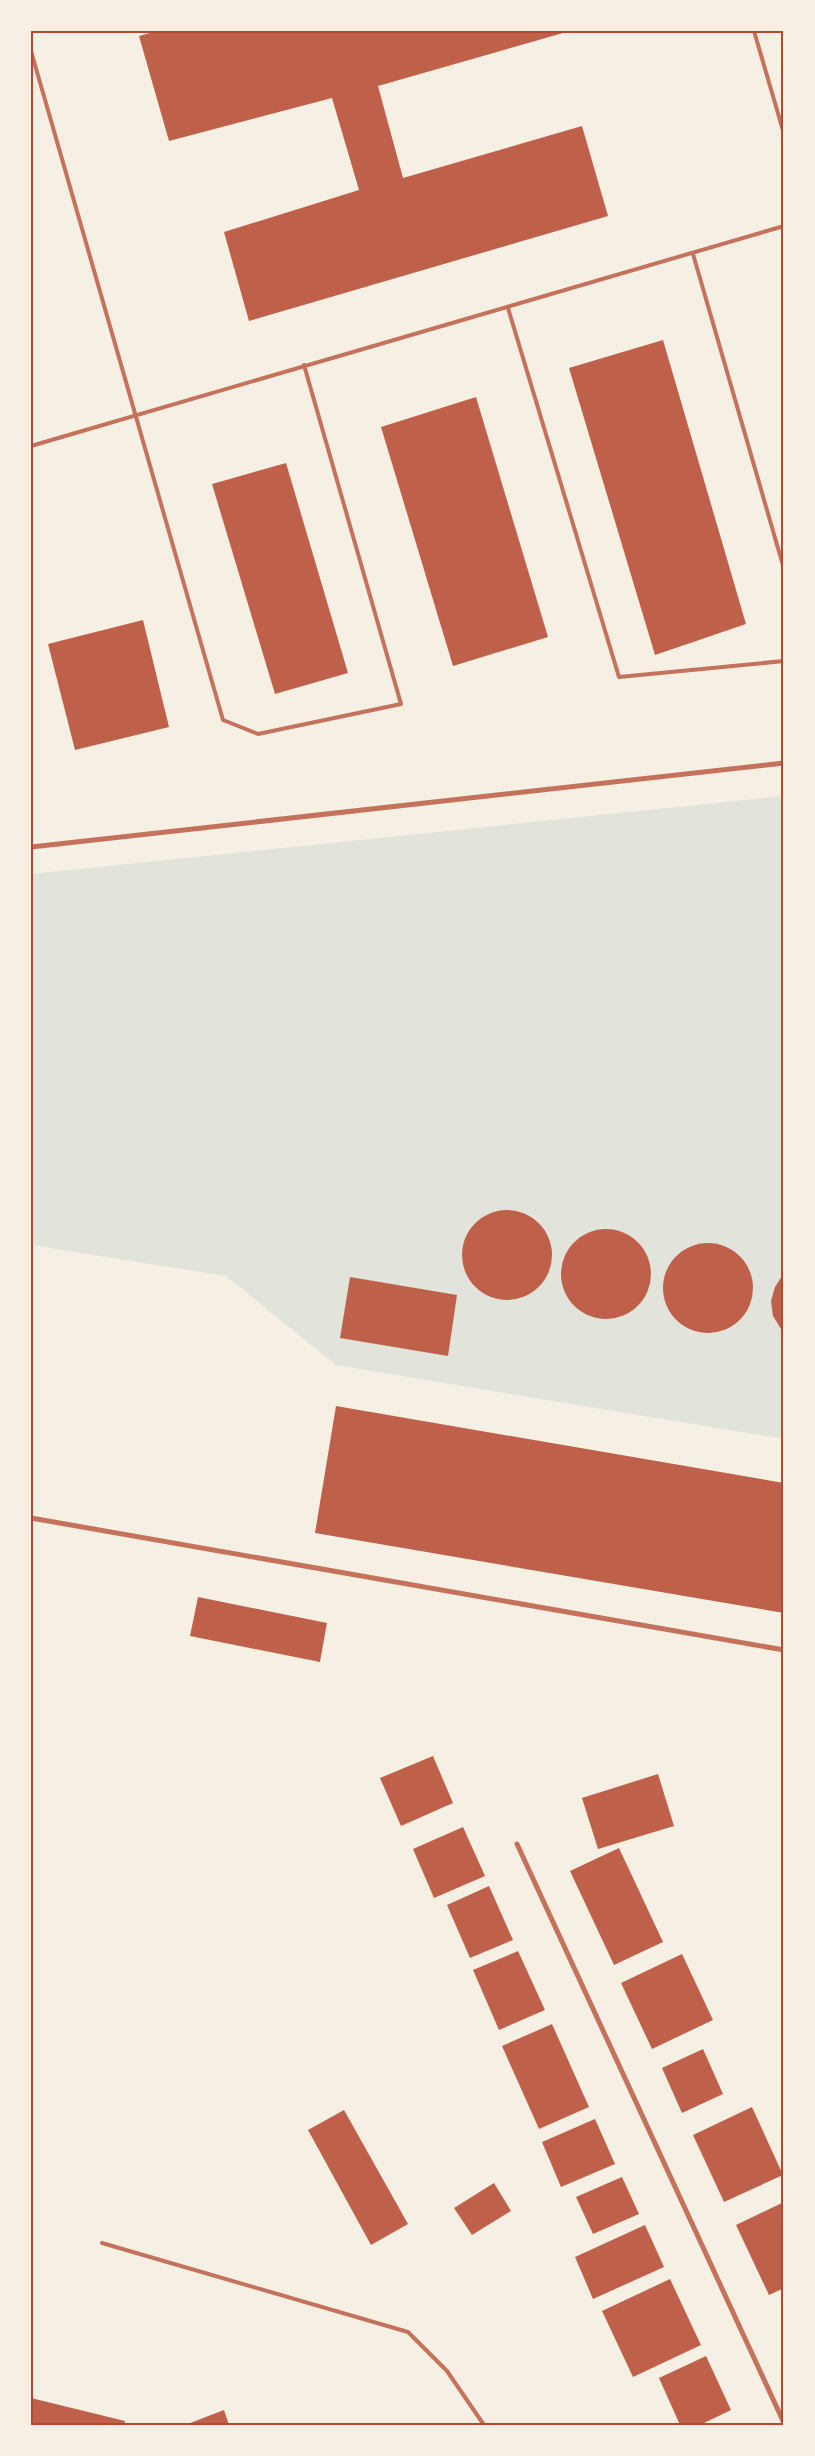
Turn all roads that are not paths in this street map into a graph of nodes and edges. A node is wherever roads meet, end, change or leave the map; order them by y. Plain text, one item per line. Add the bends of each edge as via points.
1 (754, 31) edge
2 (31, 50) edge
3 (784, 134) edge
4 (784, 226) edge
5 (693, 254) junction
6 (508, 308) junction
7 (304, 364) junction
8 (137, 414) junction
9 (31, 446) edge
10 (784, 569) edge
11 (784, 661) edge
12 (784, 763) edge
13 (31, 847) edge
14 (31, 1518) edge
15 (784, 1650) edge
16 (517, 1844) dead end
17 (102, 2243) dead end
18 (784, 2423) edge
19 (484, 2425) edge

1 - 3 lane
2 - 8 lane
4 - 5 lane
5 - 6 lane
5 - 10 lane
6 - 7 lane
6 - 11 lane via 619,677
7 - 8 lane
7 - 8 lane via 401,704 258,734 223,720
8 - 9 lane
12 - 13 street
14 - 15 street
16 - 18 street
17 - 19 lane via 408,2332 447,2371

